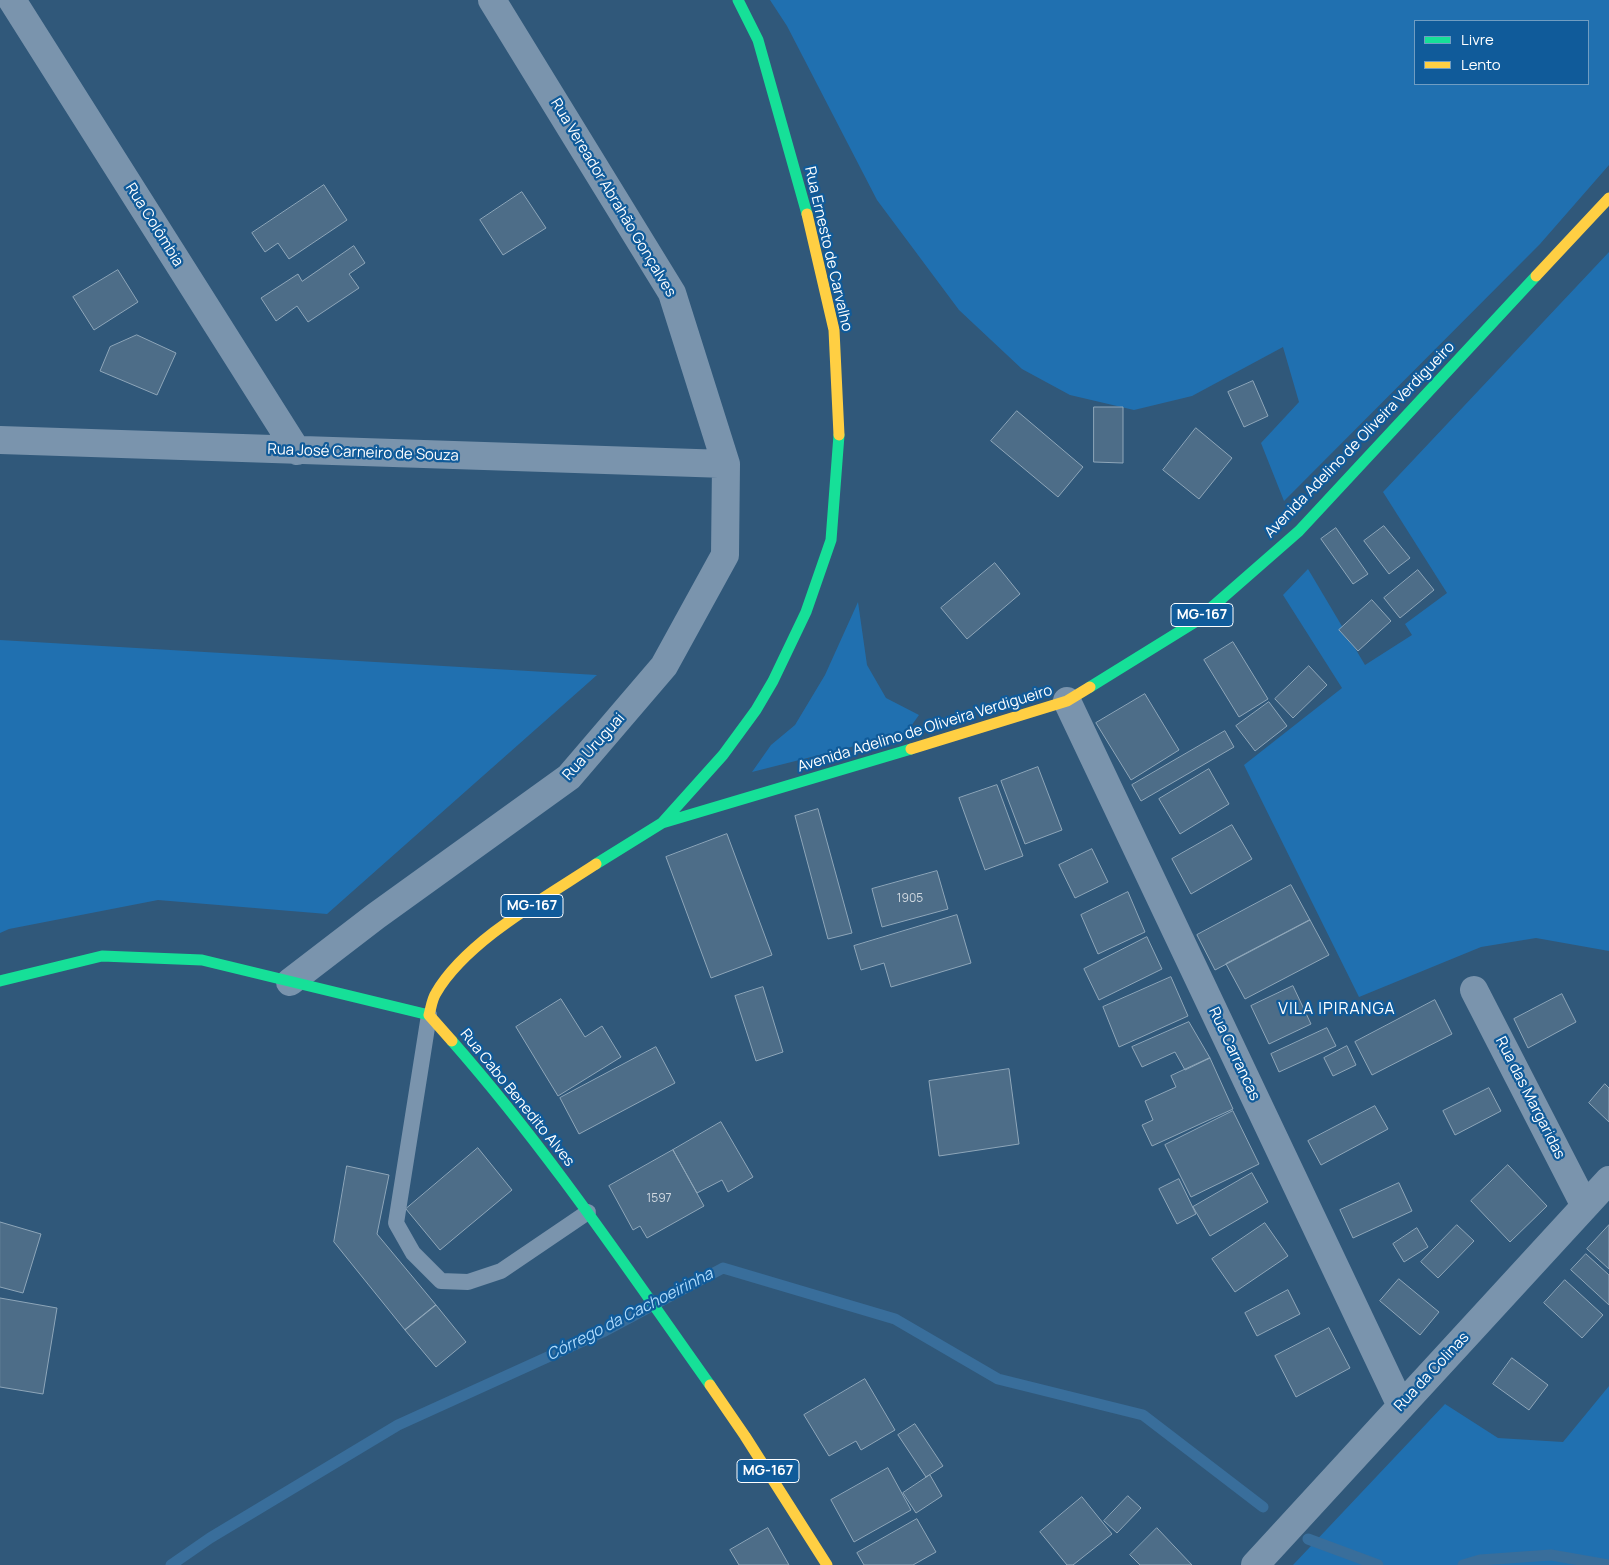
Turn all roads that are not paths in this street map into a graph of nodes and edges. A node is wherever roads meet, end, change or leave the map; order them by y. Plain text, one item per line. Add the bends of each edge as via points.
1 (12, 0) edge
2 (492, 0) edge
3 (738, 0) edge
4 (1609, 198) edge
5 (0, 440) edge
6 (297, 451) junction
7 (726, 464) junction
8 (1067, 701) junction
9 (662, 823) junction
10 (0, 982) edge
11 (290, 982) junction
12 (1474, 990) dead end
13 (429, 1015) junction
14 (1609, 1180) edge
15 (1585, 1206) junction
16 (588, 1212) junction
17 (1401, 1406) junction
18 (827, 1565) edge
19 (1255, 1565) edge

1 - 6 street, Rua Colômbia
2 - 7 street, Rua Vereador Abrahão Gonçalves via 672,293
3 - 9 main road, Rua Ernesto de Carvalho via 758,40 805,207 834,330 840,420 837,483 831,540 806,612 773,680 723,755
4 - 8 main road, Avenida Adelino de Oliveira Verdigueiro / MG-167 via 1299,530 1195,622
5 - 6 street, Rua José Carneiro de Souza
6 - 7 street, Rua José Carneiro de Souza
7 - 11 street, Rua Uruguai via 725,555 658,673 569,777
8 - 9 main road, Avenida Adelino de Oliveira Verdigueiro / MG-167
8 - 17 street, Rua Carrancas
9 - 13 main road, Avenida Adelino de Oliveira Verdigueiro / MG-167 via 501,926 456,967 435,994
10 - 11 main road via 102,956 202,960
11 - 13 main road
12 - 15 street, Rua das Margaridas
13 - 16 main road, Rua Cabo Benedito Alves / MG-167 via 491,1085
13 - 16 lane via 396,1223 413,1253 441,1281 468,1282 501,1271
14 - 15 street, Rua da Colinas
15 - 17 street, Rua da Colinas
16 - 18 main road, Rua Cabo Benedito Alves / MG-167 via 745,1436
17 - 19 street, Rua da Colinas

